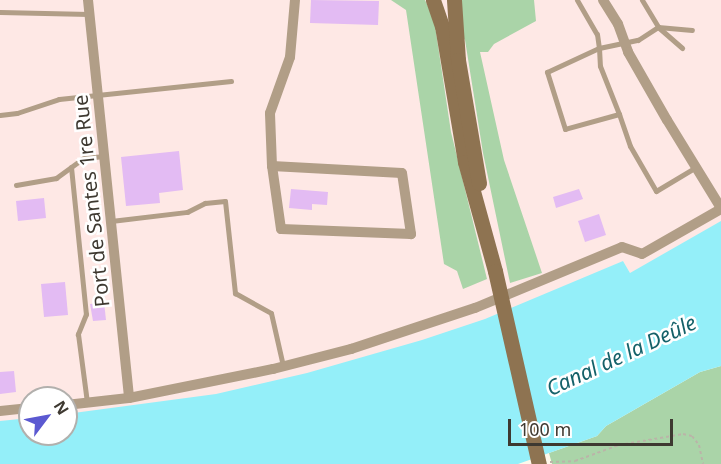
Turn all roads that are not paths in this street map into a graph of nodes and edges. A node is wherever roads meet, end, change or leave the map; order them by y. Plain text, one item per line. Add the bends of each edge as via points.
1 (88, 0) edge
2 (295, 0) edge
3 (433, 0) edge
4 (454, 0) edge
5 (577, 0) edge
6 (603, 0) edge
7 (642, 0) edge
8 (0, 12) edge
9 (89, 14) junction
10 (658, 27) junction
11 (692, 30) dead end
12 (625, 43) junction
13 (599, 48) junction
14 (682, 48) dead end
15 (231, 81) dead end
16 (98, 94) junction
17 (619, 114) junction
18 (0, 115) edge
19 (104, 156) junction
20 (272, 166) junction
21 (71, 167) junction
22 (696, 167) junction
23 (16, 185) dead end
24 (721, 208) edge
25 (111, 221) junction
26 (495, 271) junction
27 (283, 366) junction
28 (129, 398) junction
29 (87, 402) junction
30 (78, 403) edge
31 (18, 409) edge
32 (0, 411) edge
33 (541, 464) edge

1 - 9 street, Port de Santes 1re Rue
2 - 20 street via 290,57 270,113
3 - 26 main road via 442,26 465,162
4 - 26 main road via 461,80
5 - 13 lane via 597,34
6 - 12 street
7 - 10 lane
8 - 9 lane
9 - 16 street, Port de Santes 1re Rue
10 - 11 lane
10 - 12 lane
10 - 14 lane
12 - 13 lane
12 - 22 street
13 - 17 lane via 600,66
13 - 17 lane via 546,72 565,129
15 - 16 lane
16 - 18 lane via 59,99
16 - 19 street, Port de Santes 1re Rue
17 - 22 lane via 630,146 656,191
19 - 21 lane via 84,158
19 - 25 street, Port de Santes 1re Rue
20 - 20 street via 281,229 411,234 402,173
21 - 23 lane via 56,178
21 - 29 lane via 86,314 78,334
22 - 24 street
24 - 27 street via 642,254 622,247 465,312 351,349
25 - 27 lane via 187,212 205,203 225,201 235,293 271,313
25 - 28 street, Port de Santes 1re Rue
26 - 33 main road, bridge
27 - 28 street
28 - 29 street
29 - 30 street
31 - 32 street

